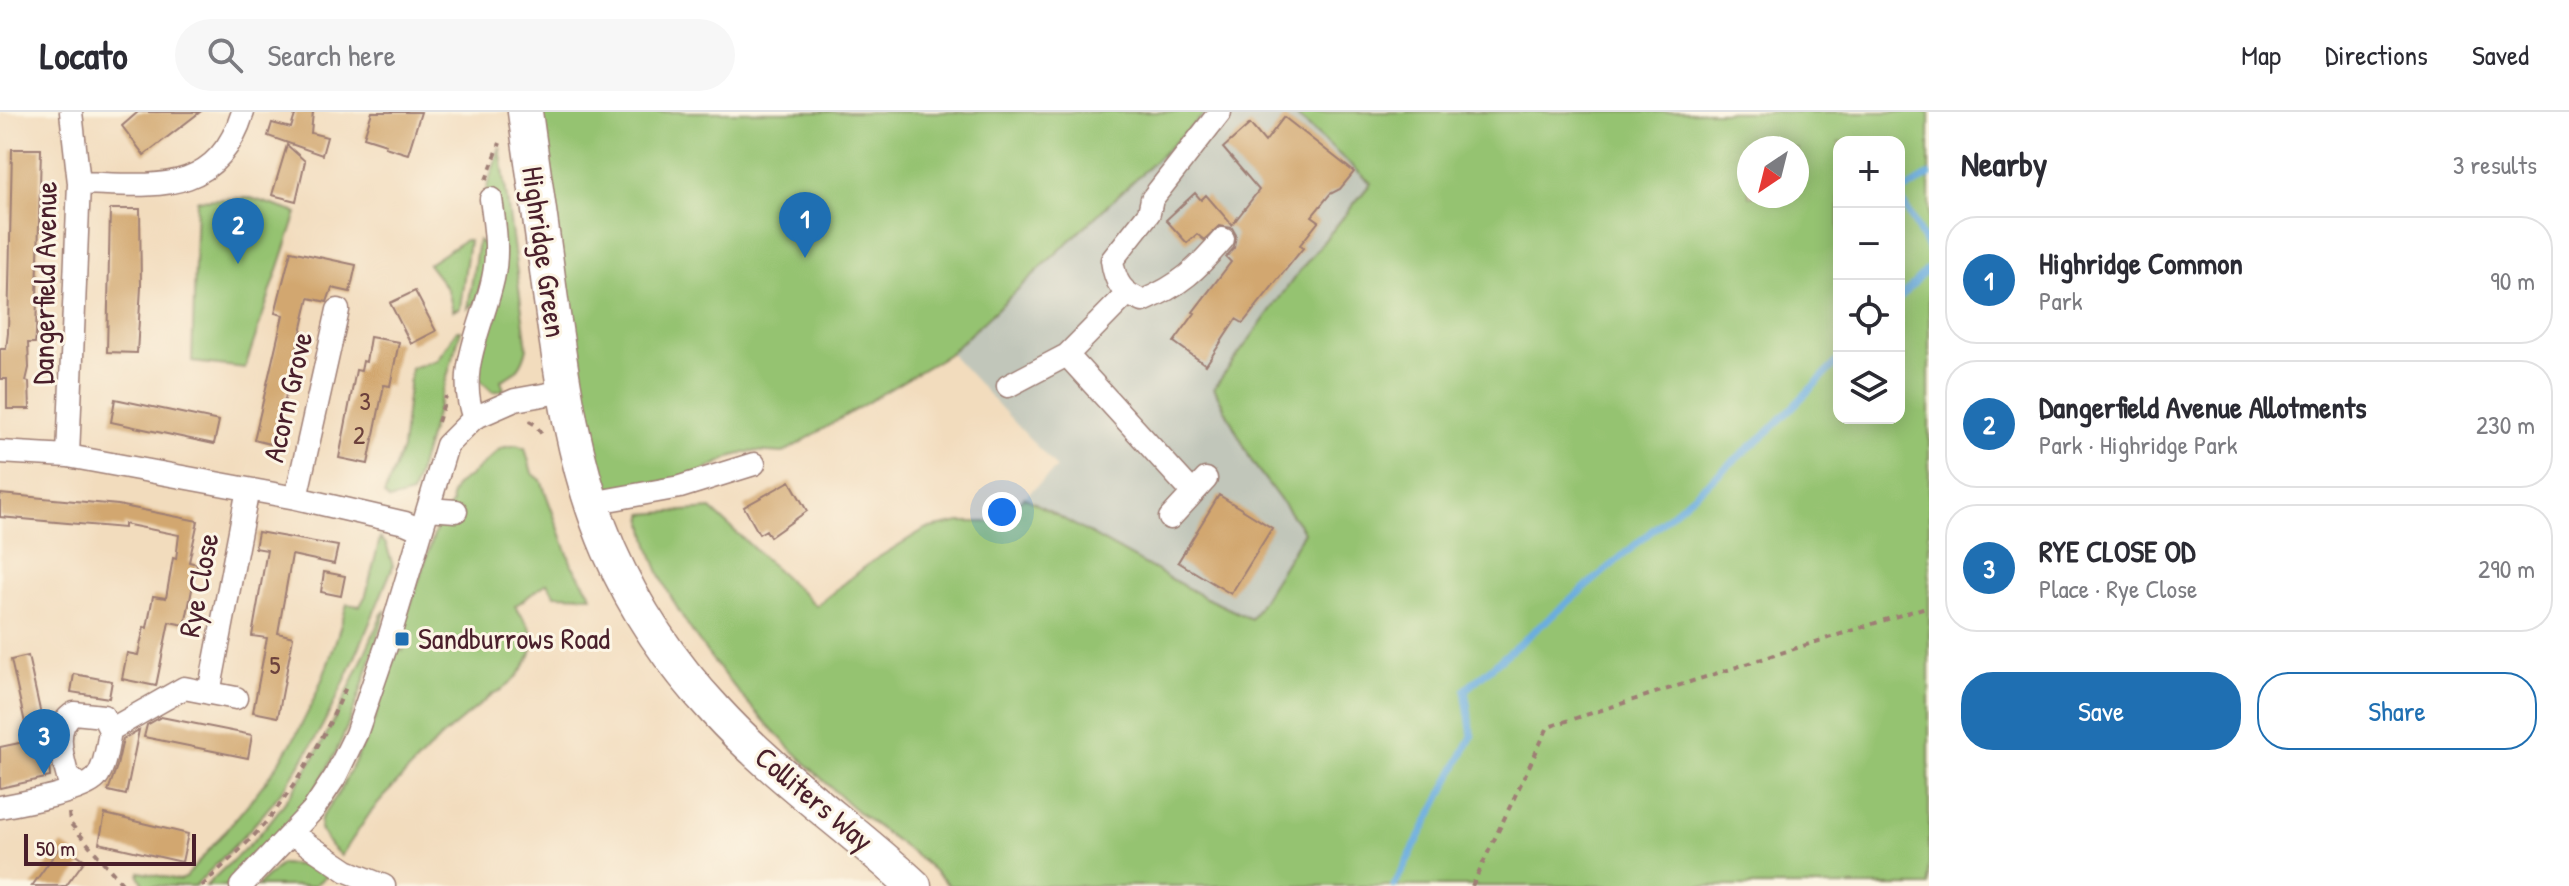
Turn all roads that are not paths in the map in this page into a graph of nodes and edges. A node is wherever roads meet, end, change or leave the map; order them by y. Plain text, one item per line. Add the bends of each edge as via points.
1 (71, 112) edge
2 (243, 112) edge
3 (525, 112) edge
4 (1220, 112) edge
5 (79, 183) junction
6 (491, 199) dead end
7 (1223, 239) dead end
8 (1127, 294) junction
9 (338, 310) dead end
10 (1067, 355) junction
11 (1008, 386) dead end
12 (565, 391) junction
13 (474, 418) junction
14 (0, 452) edge
15 (68, 456) junction
16 (754, 464) dead end
17 (248, 489) junction
18 (296, 498) junction
19 (591, 503) junction
20 (456, 511) dead end
21 (1170, 518) dead end
22 (425, 519) junction
23 (209, 693) junction
24 (236, 698) dead end
25 (715, 711) joint
26 (110, 730) junction
27 (73, 789) junction
28 (0, 807) edge
29 (292, 834) junction
30 (241, 886) edge
31 (384, 886) edge
32 (914, 886) edge

1 - 5 street, Dangerfield Avenue
2 - 5 street via 232,142 194,176 156,185
3 - 12 highway, Highridge Green
4 - 8 street via 1112,260 1114,278
5 - 15 street, Dangerfield Avenue
6 - 13 street, Highridge Green via 497,250 494,278 466,380
7 - 8 street via 1172,289 1143,301
8 - 10 street
9 - 18 street, Acorn Grove
10 - 11 street
10 - 21 street via 1200,486
12 - 13 street via 515,400
12 - 19 highway, Highridge Green
13 - 22 street via 447,445
14 - 15 street
15 - 17 street
16 - 19 street via 680,487
17 - 18 street
17 - 23 street, Rye Close
18 - 22 street via 405,523
19 - 25 highway, Highridge Green via 637,606
20 - 22 street
22 - 29 street via 356,734 335,777
23 - 24 street
23 - 26 street via 184,688
25 - 32 highway, Colliters Way via 790,783
26 - 27 street via 99,773
26 - 27 street via 103,716 74,713 65,720 62,754
27 - 28 street
29 - 30 street
29 - 31 street via 347,871

